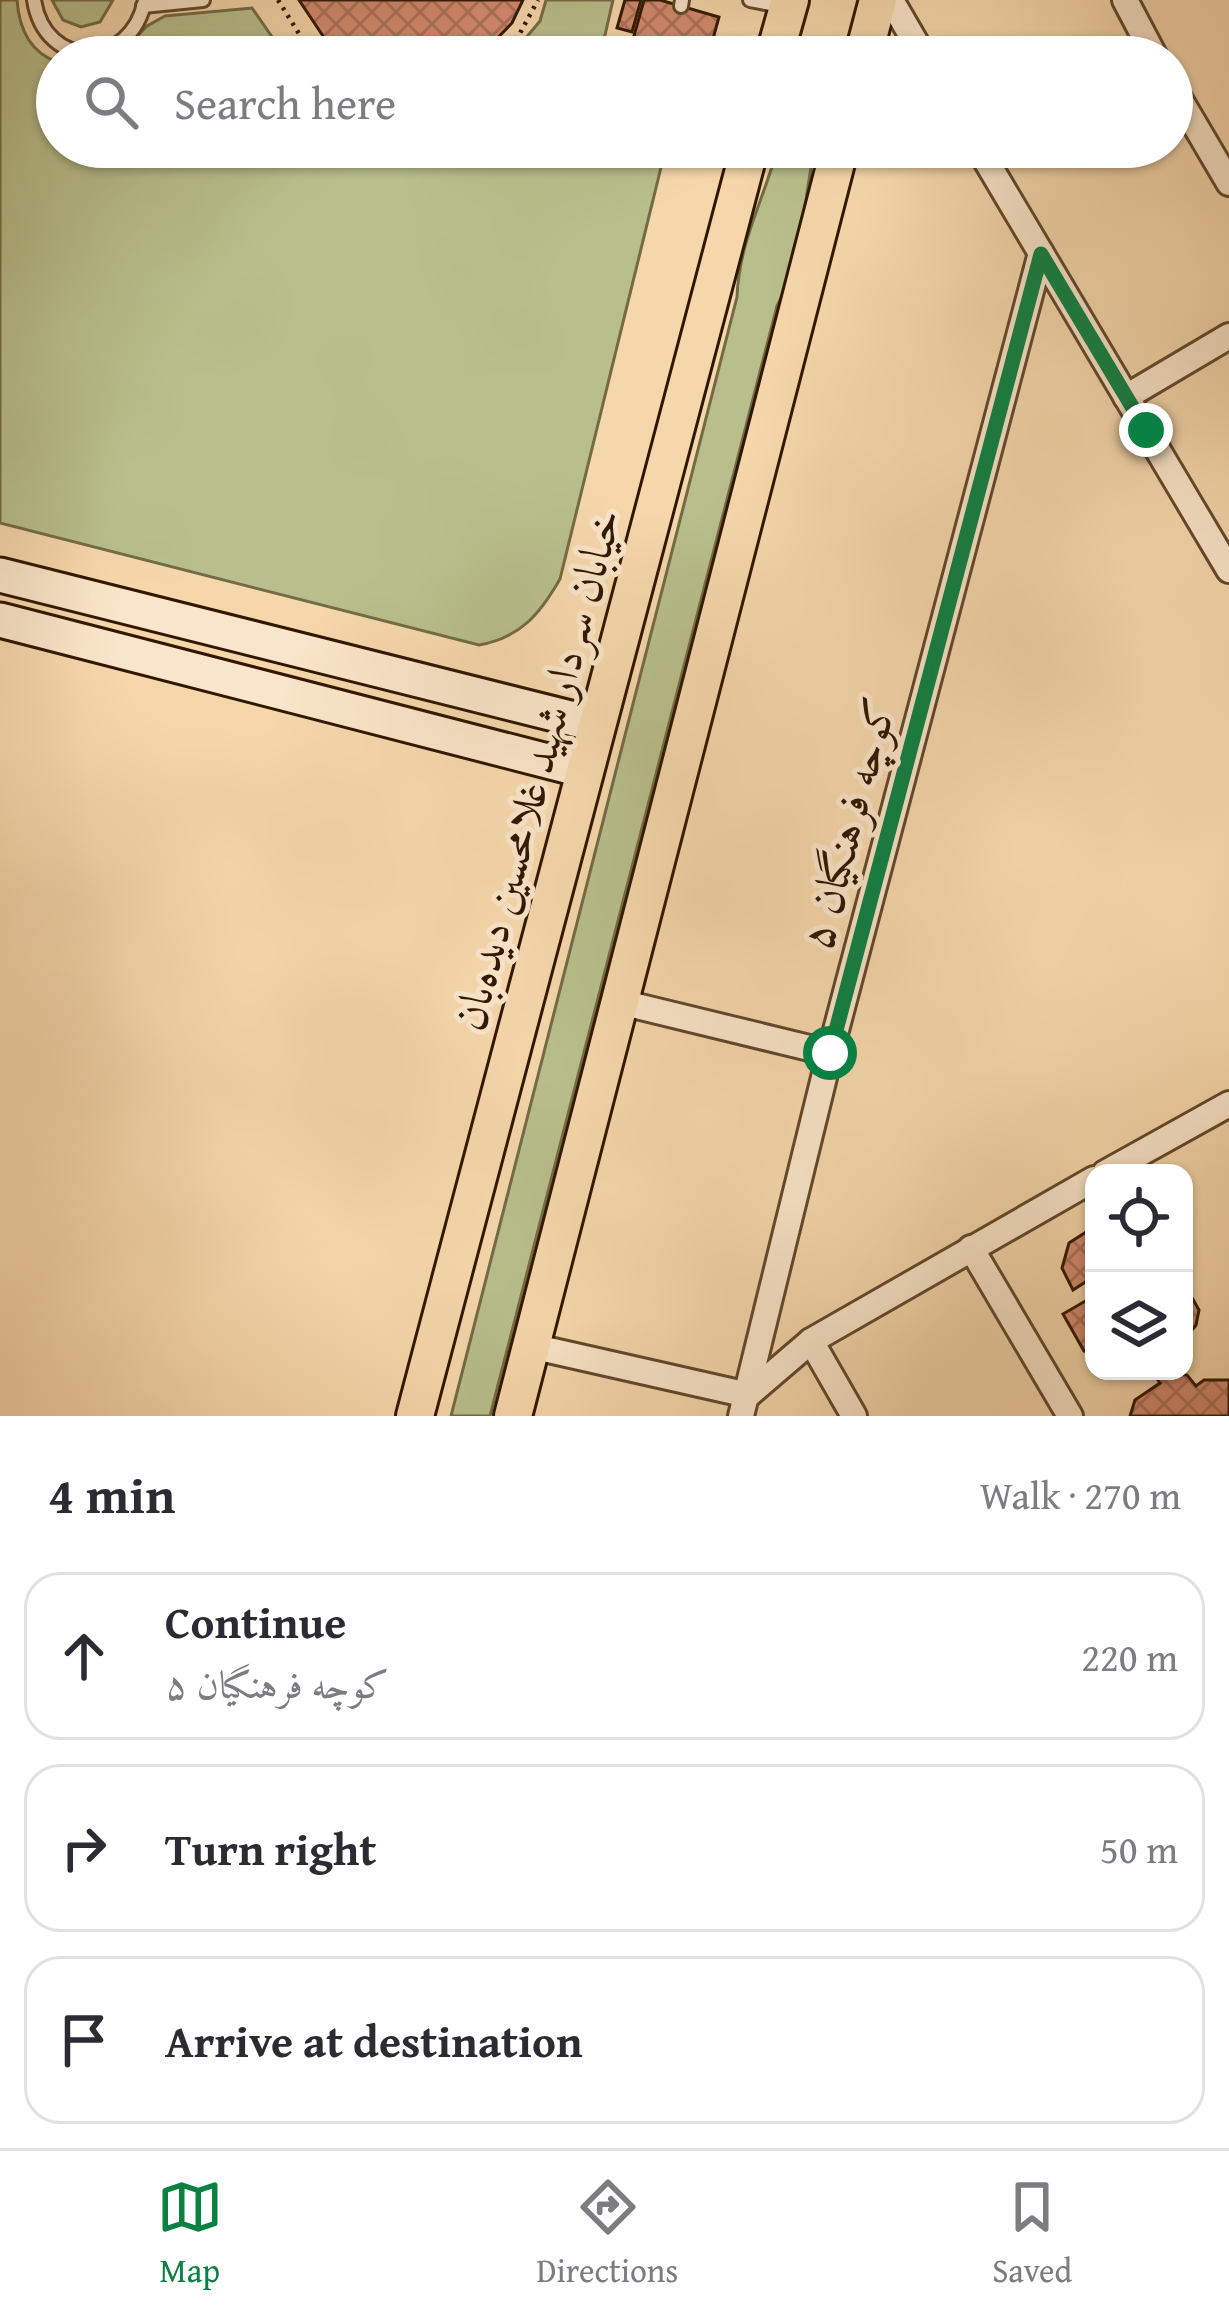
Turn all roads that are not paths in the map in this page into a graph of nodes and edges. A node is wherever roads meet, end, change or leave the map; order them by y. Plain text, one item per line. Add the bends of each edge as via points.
1 (34, 0) edge
2 (203, 0) edge
3 (750, 0) edge
4 (879, 0) edge
5 (1125, 0) edge
6 (144, 3) edge
7 (789, 4) edge
8 (50, 36) edge
9 (129, 36) edge
10 (780, 36) edge
11 (869, 36) edge
12 (912, 36) edge
13 (1143, 36) edge
14 (1193, 122) edge
15 (744, 168) edge
16 (835, 168) edge
17 (990, 168) edge
18 (1229, 183) edge
19 (1041, 254) junction
20 (1229, 336) edge
21 (1126, 397) junction
22 (1229, 570) edge
23 (0, 575) edge
24 (0, 620) edge
25 (598, 724) junction
26 (586, 772) junction
27 (620, 1002) junction
28 (830, 1053) junction
29 (1229, 1104) edge
30 (1121, 1164) edge
31 (1085, 1184) edge
32 (970, 1248) junction
33 (811, 1341) junction
34 (531, 1346) junction
35 (744, 1405) edge
36 (415, 1416) edge
37 (513, 1416) edge
38 (854, 1416) edge
39 (1070, 1416) edge

1 - 8 lane
2 - 6 lane
3 - 7 lane
4 - 11 main road
4 - 12 street via 895,7
5 - 13 street
6 - 9 lane
7 - 10 main road
14 - 18 street
15 - 25 main road, خیابان سردار شهید غلامحسین دیده‌بان
16 - 27 main road
17 - 19 street
19 - 21 street
19 - 28 street, کوچه فرهنگیان ۵
20 - 21 street
21 - 22 street
23 - 25 main road
24 - 26 main road
25 - 26 main road, خیابان سردار شهید غلامحسین دیده‌بان
26 - 36 main road, خیابان سردار شهید غلامحسین دیده‌بان
27 - 28 street
27 - 34 main road
28 - 35 street, کوچه فرهنگیان ۵
29 - 30 street
31 - 32 street
32 - 33 street
32 - 39 street
33 - 35 street
33 - 38 street
34 - 35 street
34 - 37 main road

